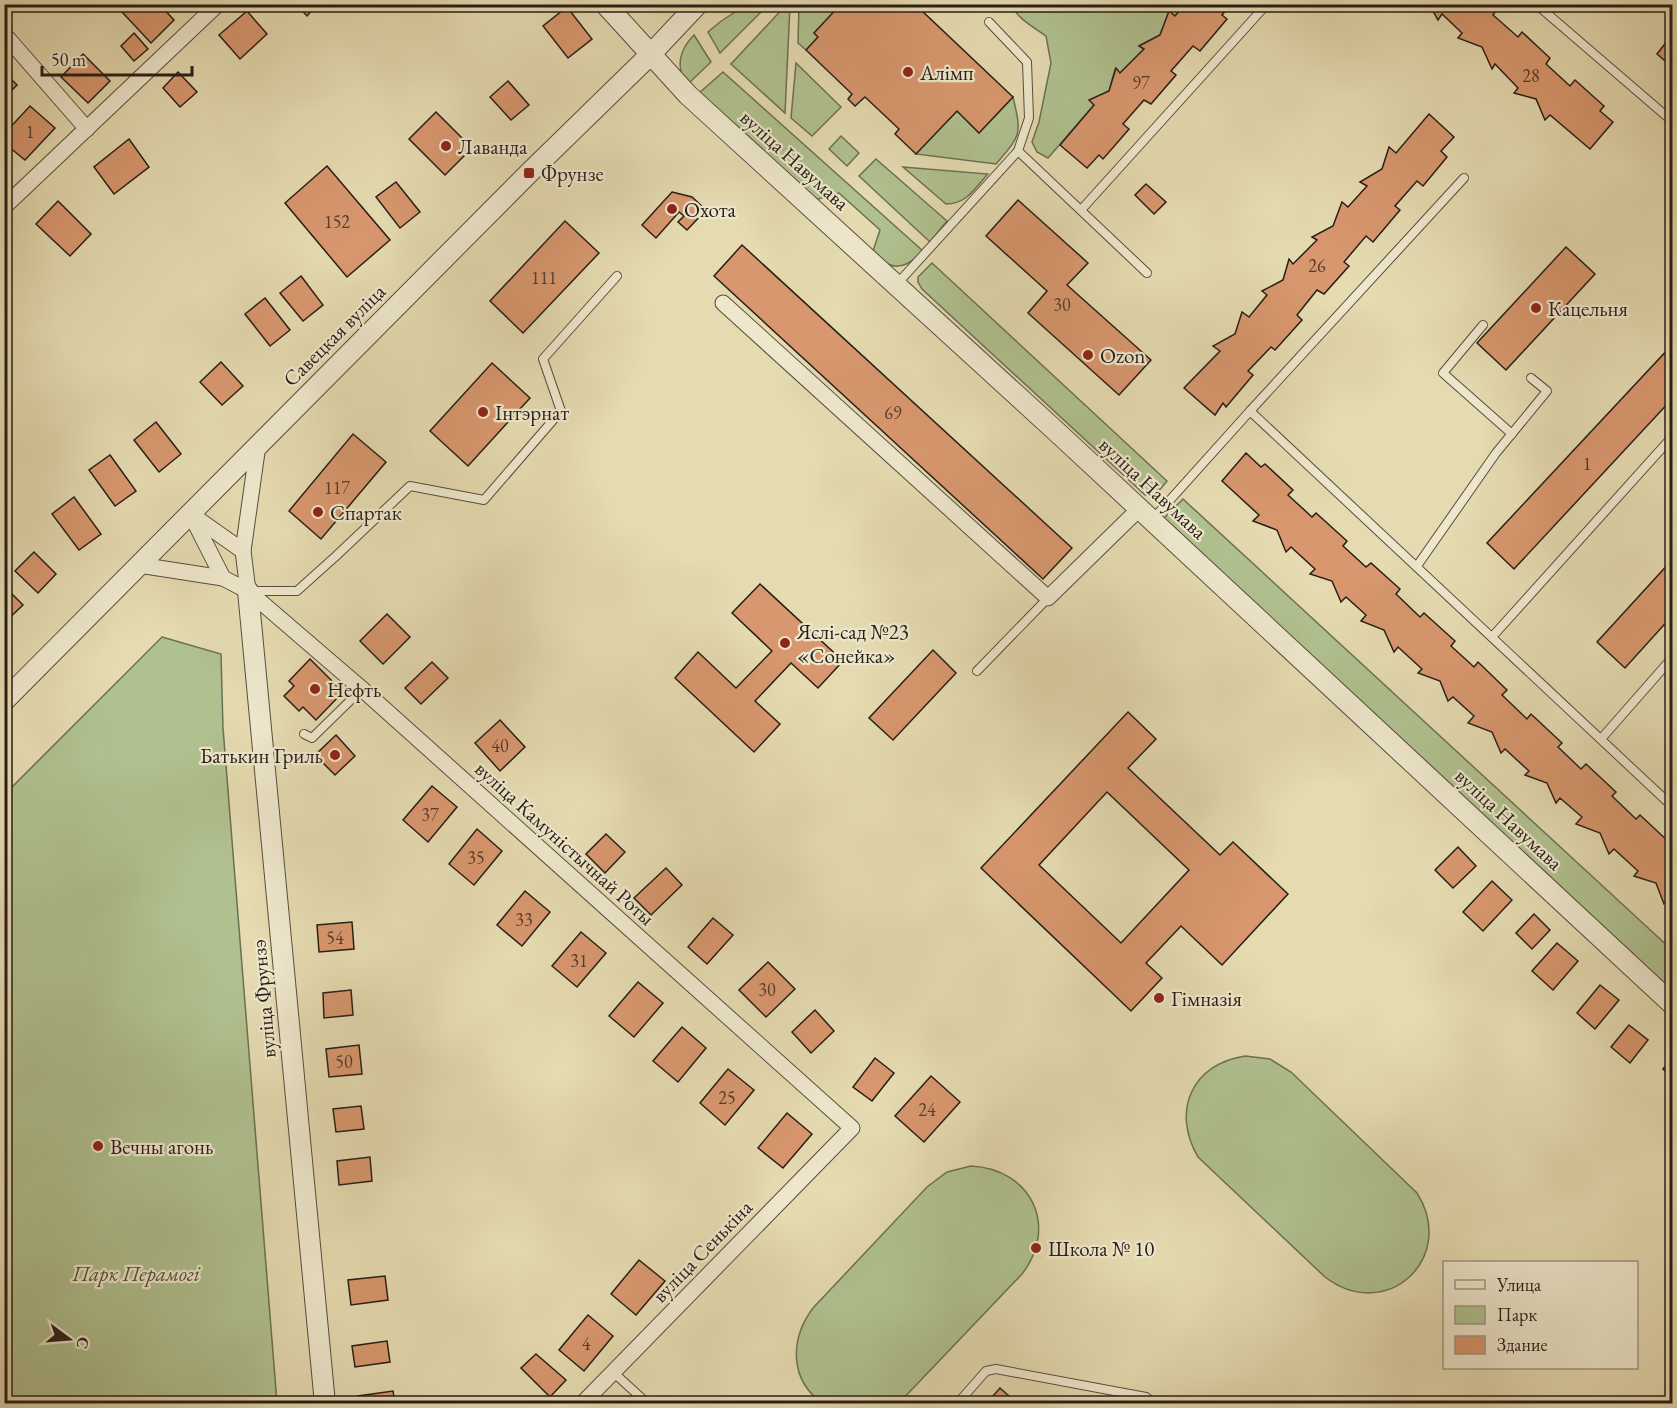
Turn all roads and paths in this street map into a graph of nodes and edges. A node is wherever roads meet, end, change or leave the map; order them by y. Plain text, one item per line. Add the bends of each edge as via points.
1 (218, 4) edge
2 (605, 4) edge
3 (698, 4) edge
4 (1267, 4) edge
5 (1536, 5) edge
6 (989, 22) dead end
7 (4, 34) edge
8 (650, 55) junction
9 (1672, 121) edge
10 (87, 129) junction
11 (1018, 151) junction
12 (1464, 178) dead end
13 (4, 207) edge
14 (1081, 210) junction
15 (1147, 273) dead end
16 (617, 276) dead end
17 (896, 285) junction
18 (723, 303) dead end
19 (1483, 325) dead end
20 (1532, 378) dead end
21 (1251, 411) junction
22 (1512, 434) junction
23 (1672, 437) edge
24 (258, 445) junction
25 (190, 513) junction
26 (1146, 514) junction
27 (243, 551) junction
28 (139, 565) junction
29 (1417, 566) junction
30 (223, 578) junction
31 (248, 591) junction
32 (1048, 598) junction
33 (1492, 637) junction
34 (1672, 658) edge
35 (977, 671) dead end
36 (362, 689) junction
37 (4, 701) edge
38 (304, 734) dead end
39 (1601, 739) junction
40 (1672, 806) edge
41 (1672, 1004) edge
42 (852, 1128) joint
43 (614, 1372) junction
44 (325, 1404) edge
45 (582, 1404) edge
46 (648, 1404) edge
47 (957, 1404) edge
48 (1155, 1404) edge

1 - 10 street
2 - 8 street, вуліца Навумава
3 - 8 street, Савецкая вуліца
4 - 14 lane
5 - 9 lane
6 - 11 lane via 1027,62 1029,118
7 - 10 street
8 - 17 street, вуліца Навумава via 688,95
8 - 24 street, Савецкая вуліца
10 - 13 street
11 - 14 lane
11 - 17 lane
12 - 21 lane
14 - 15 lane
16 - 31 lane via 543,359 561,411 484,500 410,486 297,591
17 - 26 street, вуліца Навумава
18 - 32 street
19 - 22 lane via 1443,373
20 - 22 lane via 1547,392
21 - 26 lane
21 - 29 lane
22 - 29 lane
23 - 33 lane
24 - 25 street, Савецкая вуліца
24 - 27 street, вуліца Фрунзэ
25 - 27 street
25 - 28 street, Савецкая вуліца
25 - 30 street
26 - 32 street
26 - 41 street, вуліца Навумава
27 - 31 street, вуліца Фрунзэ
28 - 30 street
28 - 37 street, Савецкая вуліца
29 - 33 lane
30 - 31 street
31 - 36 street, вуліца Камуністычнай Роты
31 - 44 street, вуліца Фрунзэ
32 - 35 lane
33 - 39 lane
34 - 39 lane
36 - 38 lane via 312,738
36 - 42 street, вуліца Камуністычнай Роты
39 - 40 lane
42 - 43 street, вуліца Сенькіна
43 - 45 street, вуліца Сенькіна
43 - 46 lane
47 - 48 lane via 986,1371 996,1369 1146,1397

